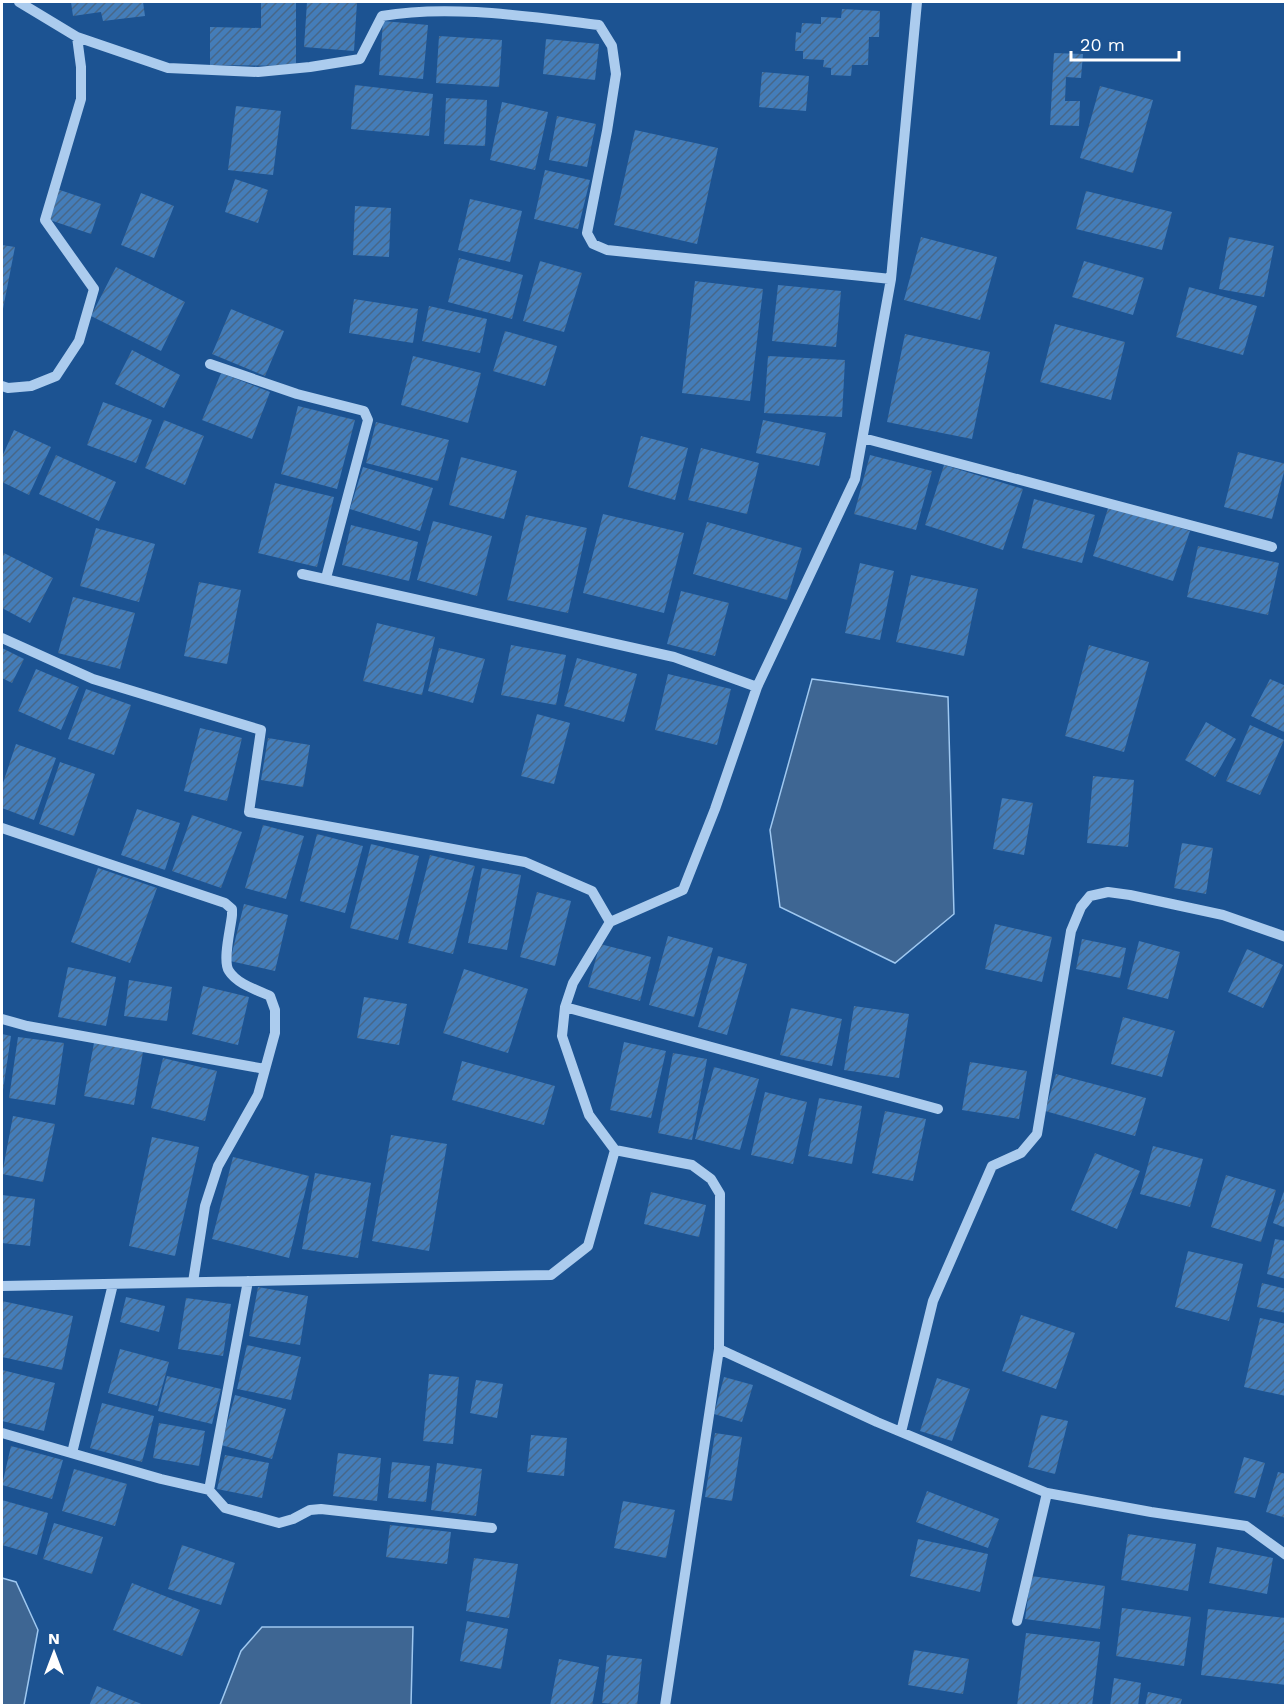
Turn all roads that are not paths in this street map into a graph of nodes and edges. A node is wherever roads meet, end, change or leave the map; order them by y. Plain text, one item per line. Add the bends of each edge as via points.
1 (19, 2) edge
2 (916, 2) edge
3 (77, 37) junction
4 (891, 279) junction
5 (210, 364) dead end
6 (2, 386) edge
7 (863, 438) junction
8 (1272, 547) dead end
9 (302, 574) dead end
10 (326, 578) junction
11 (2, 639) edge
12 (757, 687) junction
13 (2, 828) edge
14 (610, 922) junction
15 (1286, 937) edge
16 (565, 1007) junction
17 (2, 1019) edge
18 (265, 1069) junction
19 (938, 1109) dead end
20 (615, 1150) junction
21 (248, 1281) junction
22 (193, 1282) junction
23 (112, 1284) junction
24 (2, 1286) edge
25 (719, 1349) junction
26 (901, 1432) junction
27 (2, 1433) edge
28 (72, 1453) junction
29 (209, 1490) junction
30 (1047, 1492) junction
31 (492, 1528) dead end
32 (1286, 1555) edge
33 (1017, 1622) dead end
34 (665, 1706) edge

1 - 3 street
2 - 4 street
3 - 4 street via 168,68 258,72 360,59 382,16 406,12 502,14 599,25 612,46 616,74 587,233 593,244 607,250
3 - 6 street via 81,99 45,220 94,289 79,341 56,376 31,387
4 - 7 street
5 - 10 street via 297,394 364,411 368,420
7 - 8 street
7 - 12 street via 855,478
9 - 10 street
10 - 12 street via 674,657
11 - 14 street via 93,679 261,730 249,812 525,862 592,891
12 - 14 street via 683,890
13 - 18 street via 225,903 232,909 228,971 270,996 275,1010 275,1033
14 - 16 street via 573,983
15 - 26 street via 1223,915 1130,895 1108,892 1090,896 1085,902 1071,931 1037,1134 1021,1153 992,1166 933,1301
16 - 19 street
16 - 20 street via 562,1036 589,1115
17 - 18 street
18 - 22 street via 258,1095 219,1166 205,1206
20 - 21 street via 588,1246 551,1275
20 - 25 street via 692,1165 711,1179 720,1194
21 - 22 street
21 - 29 street
22 - 23 street
23 - 24 street
23 - 28 street
25 - 26 street
25 - 34 street
26 - 30 street
27 - 28 street
28 - 29 street
29 - 31 street via 225,1508 279,1523 321,1509
30 - 32 street via 1246,1526
30 - 33 street

